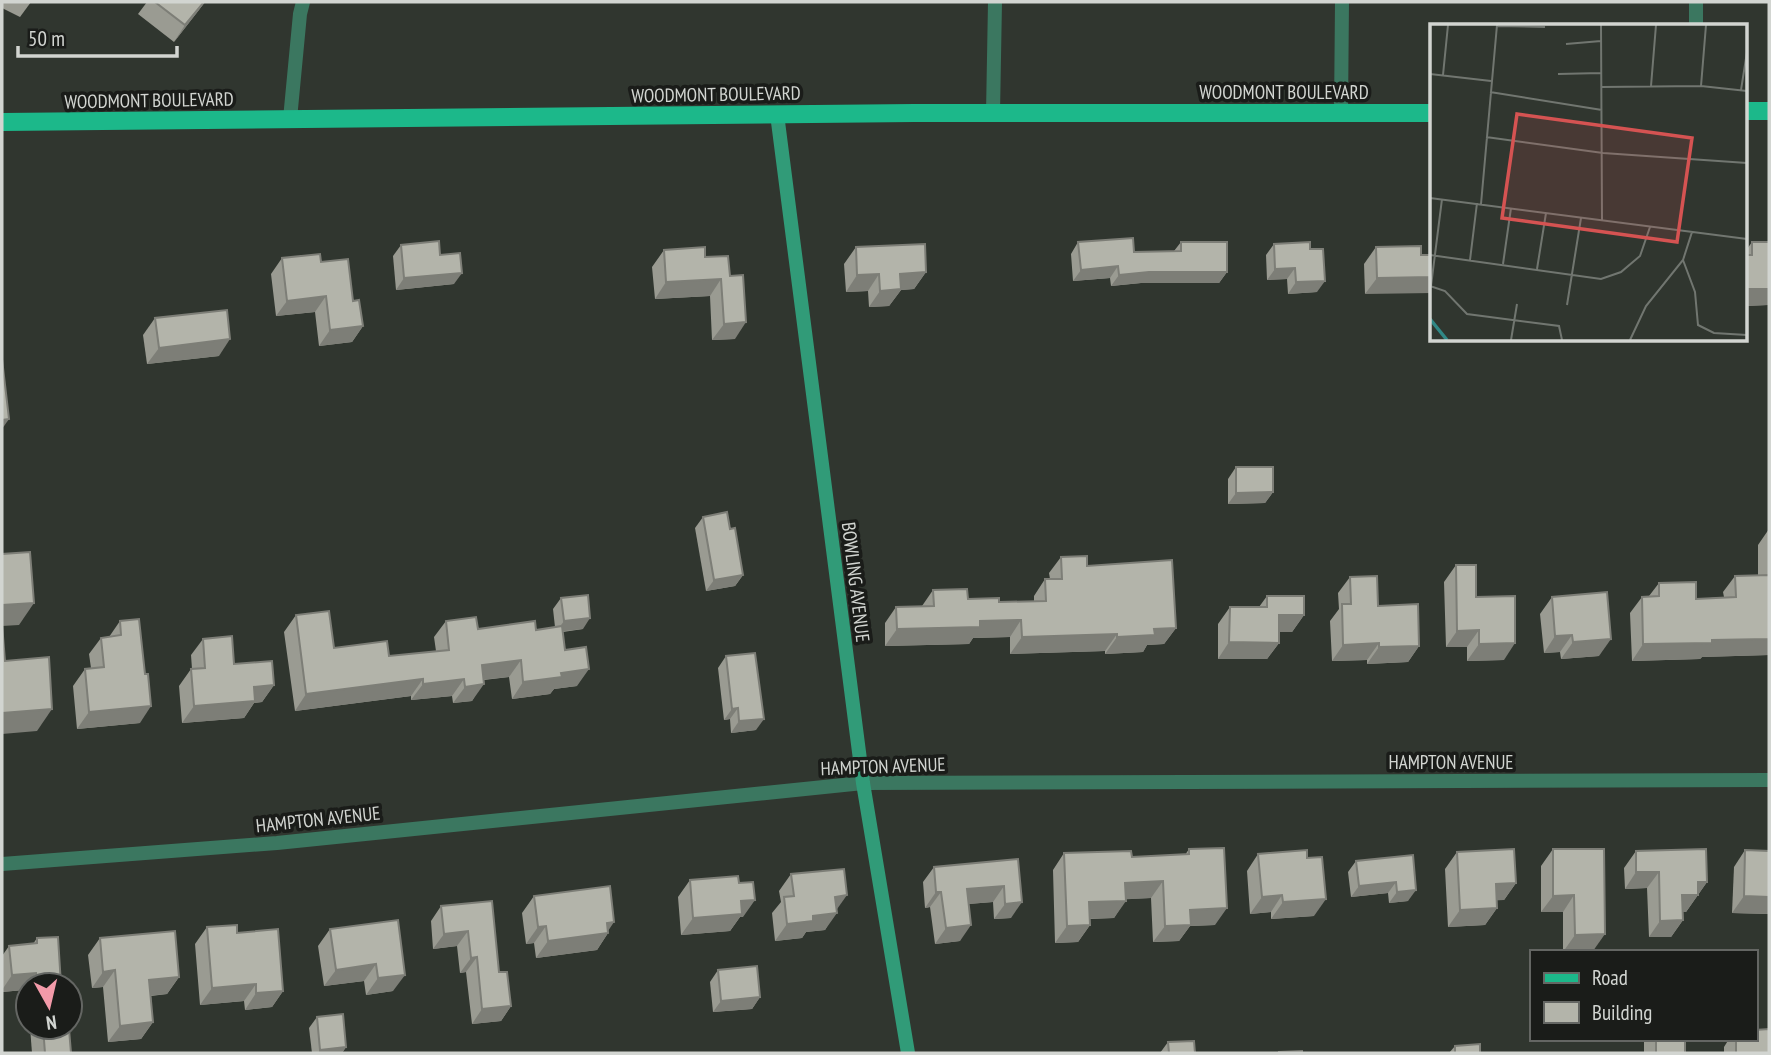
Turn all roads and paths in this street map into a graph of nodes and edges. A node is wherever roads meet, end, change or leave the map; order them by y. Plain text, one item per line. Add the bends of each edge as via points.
1 (303, 2) edge
2 (995, 2) edge
3 (1342, 2) edge
4 (1696, 2) edge
5 (1696, 24) edge
6 (1746, 111) edge
7 (1769, 111) edge
8 (993, 113) junction
9 (1341, 113) junction
10 (1430, 113) edge
11 (777, 114) junction
12 (290, 119) junction
13 (2, 122) edge
14 (1769, 780) edge
15 (863, 783) junction
16 (2, 864) edge
17 (908, 1053) edge

1 - 12 street
2 - 8 street
3 - 9 street
4 - 5 street
6 - 7 main road
8 - 9 main road, WOODMONT BOULEVARD
8 - 11 main road, WOODMONT BOULEVARD
9 - 10 main road, WOODMONT BOULEVARD
11 - 12 main road, WOODMONT BOULEVARD
11 - 15 street, BOWLING AVENUE
12 - 13 main road, WOODMONT BOULEVARD
14 - 15 street, HAMPTON AVENUE
15 - 16 street, HAMPTON AVENUE via 270,843
15 - 17 street, BOWLING AVENUE

